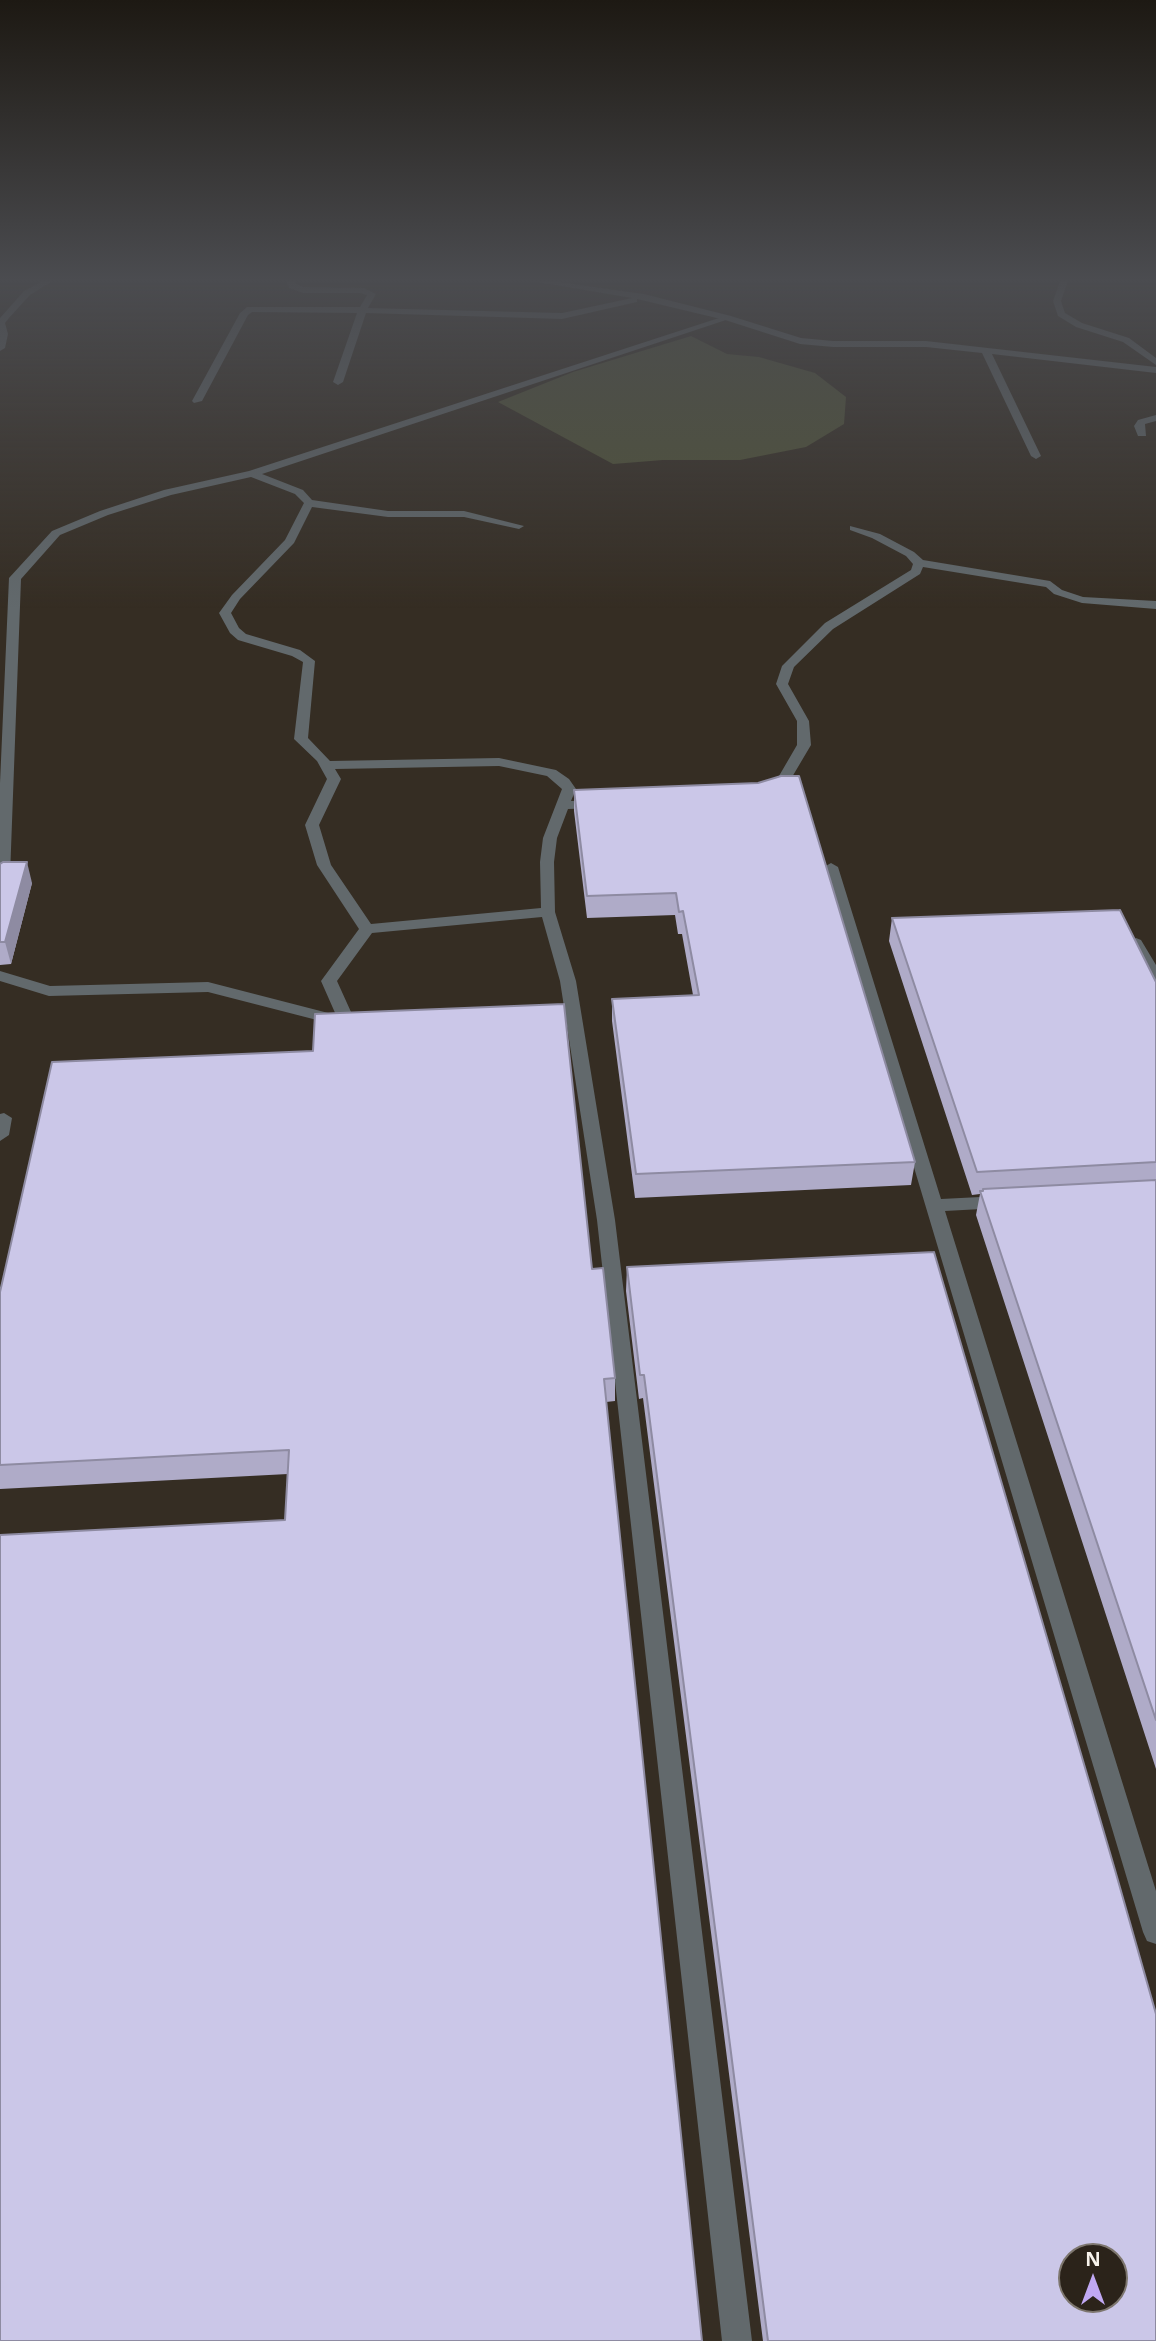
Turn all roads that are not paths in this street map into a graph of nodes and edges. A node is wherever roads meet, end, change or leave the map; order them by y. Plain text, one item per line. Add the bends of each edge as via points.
1 (203, 390) edge
2 (508, 390) edge
3 (1005, 390) edge
4 (197, 401) dead end
5 (1156, 418) edge
6 (1142, 434) dead end
7 (1036, 456) dead end
8 (252, 474) junction
9 (309, 503) junction
10 (519, 526) dead end
11 (854, 528) dead end
12 (919, 564) junction
13 (1156, 605) edge
14 (326, 765) junction
15 (756, 798) edge
16 (618, 803) edge
17 (564, 805) junction
18 (831, 867) dead end
19 (0, 882) edge
20 (548, 912) junction
21 (367, 929) junction
22 (1136, 943) edge
23 (0, 976) edge
24 (1156, 978) edge
25 (1017, 1201) edge
26 (934, 1205) junction
27 (1156, 1931) edge
28 (737, 2341) edge

1 - 4 street
2 - 8 street
3 - 7 street
5 - 6 street via 1142,422
8 - 9 street via 299,492
8 - 19 street via 168,492 56,533 15,578
9 - 10 street via 388,514 464,514
9 - 14 street via 290,541 225,613 242,637 309,661 300,739
11 - 12 street via 910,554
12 - 13 street via 1050,584 1058,592 1082,600
12 - 15 street via 916,572 829,626 788,666 782,684 803,721 804,745 777,791
14 - 17 street via 472,761 526,766 564,782 569,789
14 - 21 street via 334,779 312,825 324,865
16 - 17 street
17 - 20 street via 550,838
18 - 26 street
20 - 21 street
20 - 28 street via 568,981 606,1220
21 - 23 street via 329,981 355,1023 208,987 49,990
22 - 24 street
25 - 26 street
26 - 27 street

